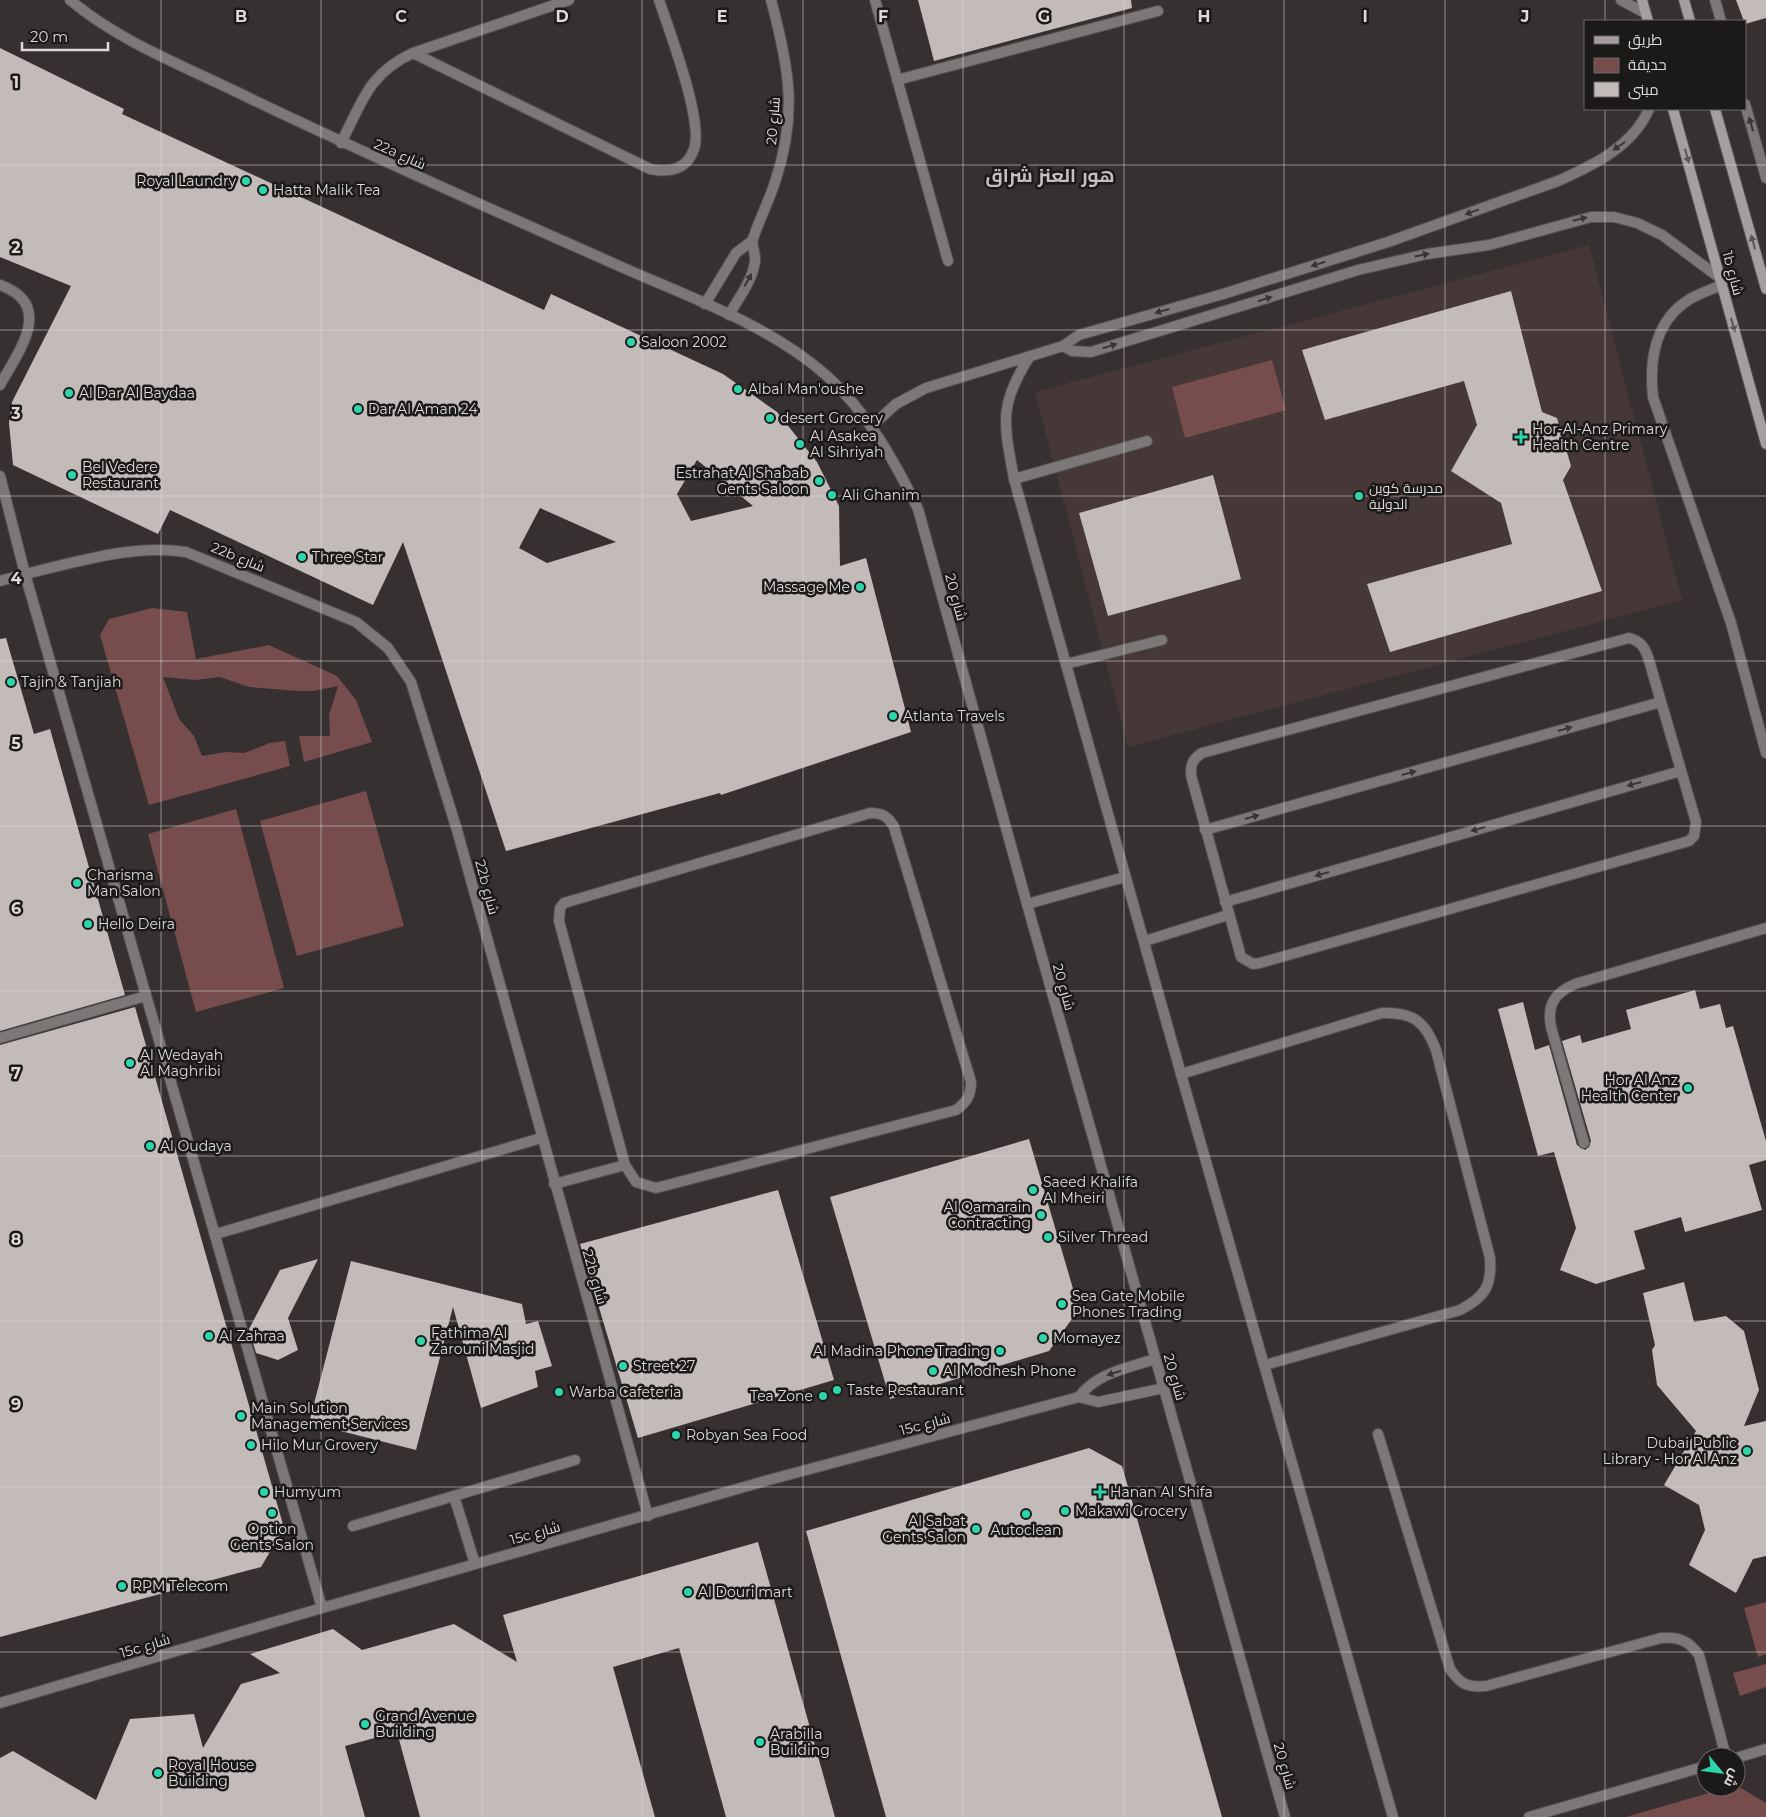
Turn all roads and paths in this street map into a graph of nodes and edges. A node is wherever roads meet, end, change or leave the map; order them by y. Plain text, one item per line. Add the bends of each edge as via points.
1 (70, 0) edge
2 (569, 0) edge
3 (659, 0) edge
4 (771, 0) edge
5 (875, 0) edge
6 (1621, 0) edge
7 (1642, 0) edge
8 (1684, 0) edge
9 (1715, 0) edge
10 (1158, 11) dead end
11 (1647, 17) edge
12 (1690, 20) edge
13 (1721, 20) edge
14 (413, 53) junction
15 (897, 80) junction
16 (1746, 108) edge
17 (1649, 110) edge
18 (1673, 110) edge
19 (1715, 110) edge
20 (341, 143) junction
21 (1766, 178) edge
22 (752, 241) junction
23 (948, 261) dead end
24 (1721, 282) junction
25 (0, 285) edge
26 (1766, 289) edge
27 (705, 304) junction
28 (729, 315) junction
29 (1063, 346) junction
30 (1030, 356) junction
31 (0, 385) edge
32 (872, 426) junction
33 (1147, 441) dead end
34 (1766, 444) edge
35 (0, 476) edge
36 (1014, 478) junction
37 (25, 574) junction
38 (0, 580) edge
39 (1162, 640) dead end
40 (1066, 664) junction
41 (1661, 702) junction
42 (1766, 753) edge
43 (1681, 771) junction
44 (1206, 830) junction
45 (1126, 877) junction
46 (1225, 902) junction
47 (1027, 904) junction
48 (1228, 915) junction
49 (1766, 928) edge
50 (1145, 940) junction
51 (146, 996) junction
52 (0, 1038) edge
53 (1181, 1074) junction
54 (541, 1138) junction
55 (1584, 1143) dead end
56 (625, 1165) junction
57 (554, 1184) junction
58 (216, 1234) junction
59 (1155, 1359) junction
60 (1265, 1365) junction
61 (1164, 1388) junction
62 (1079, 1397) junction
63 (1378, 1434) dead end
64 (575, 1460) dead end
65 (454, 1496) junction
66 (648, 1516) junction
67 (353, 1526) dead end
68 (475, 1564) junction
69 (322, 1608) junction
70 (0, 1703) edge
71 (1723, 1747) edge
72 (1766, 1749) edge
73 (1746, 1755) edge
74 (1696, 1769) edge
75 (1285, 1817) edge
76 (1393, 1817) edge
77 (1529, 1817) edge

1 - 20 street, 22a شارع via 118,34
2 - 14 street
3 - 14 street via 688,88 696,135 695,149 688,161 670,171 650,169
4 - 22 street, شارع 20 via 786,59 790,90 789,122 775,183
5 - 15 street
6 - 11 street
7 - 11 street
8 - 12 street
9 - 13 street
10 - 15 street
14 - 20 street via 393,62 378,76
15 - 23 street
21 -> 16 street
17 -> 29 street via 1629,140 1558,181 1388,242 1079,335
18 -> 24 street, 1b شارع
26 -> 19 street, 1b شارع
20 - 27 street, 22a شارع
22 - 27 street, شارع 20 via 736,253
28 -> 22 street, شارع 20 via 753,272 755,252
29 -> 24 street via 1072,351 1091,352 1358,270 1427,254 1489,245 1591,217 1614,217 1662,235
24 -> 34 street, 1b شارع
24 - 42 street via 1676,309 1662,328 1653,350 1650,374 1653,397 1731,623
25 - 31 street via 14,290 26,302 31,318 28,335
27 - 28 street, 22a شارع
28 - 32 street, شارع 20 via 801,355 844,394
29 - 30 street
30 - 32 street via 910,395
30 - 36 street via 1015,379 1005,422
32 - 47 street, شارع 20 via 918,508
33 - 36 street
35 - 37 street
36 - 40 street
37 - 38 street, 22b شارع
37 - 51 street
37 - 54 street, 22b شارع via 128,550 186,552 356,622 388,648 411,682 422,710
39 - 40 street
40 - 45 street
41 - 43 street
44 -> 41 street
41 - 44 street via 1645,648 1629,638 1202,753 1196,757 1190,771
43 -> 46 street
43 - 48 street via 1696,822 1694,836 1689,841 1253,964 1241,957
44 - 46 street
45 - 47 street
45 - 50 street
46 - 48 street
47 - 59 street, شارع 20
48 - 50 street
49 - 55 street via 1575,984 1562,989 1552,1000 1549,1013 1551,1027
50 - 53 street
51 - 52 street
51 - 58 street
53 - 60 street
53 - 60 street via 1382,1013 1400,1012 1417,1020 1429,1033 1436,1050 1490,1258 1491,1274 1486,1290 1460,1310
54 - 57 street, 22b شارع
54 - 58 street
56 - 56 street via 636,1182 656,1188 956,1110 966,1103 971,1093 971,1082 889,818 880,813 870,813 564,903 560,908 559,921
56 - 57 street
57 - 66 street, 22b شارع
58 - 69 street
59 - 61 street, شارع 20
59 -> 62 street, 15c شارع via 1101,1377
60 - 76 street
61 - 62 street, 15c شارع via 1098,1402
61 - 75 street, شارع 20
62 - 66 street, 15c شارع via 765,1481
63 - 71 street via 1450,1669 1458,1681 1472,1688 1486,1686 1661,1638 1676,1637 1690,1643 1699,1654
64 - 65 street
65 - 67 street
65 - 68 street
66 - 68 street, 15c شارع
68 - 69 street, 15c شارع
69 - 70 street, 15c شارع
72 - 73 street
74 - 77 street

